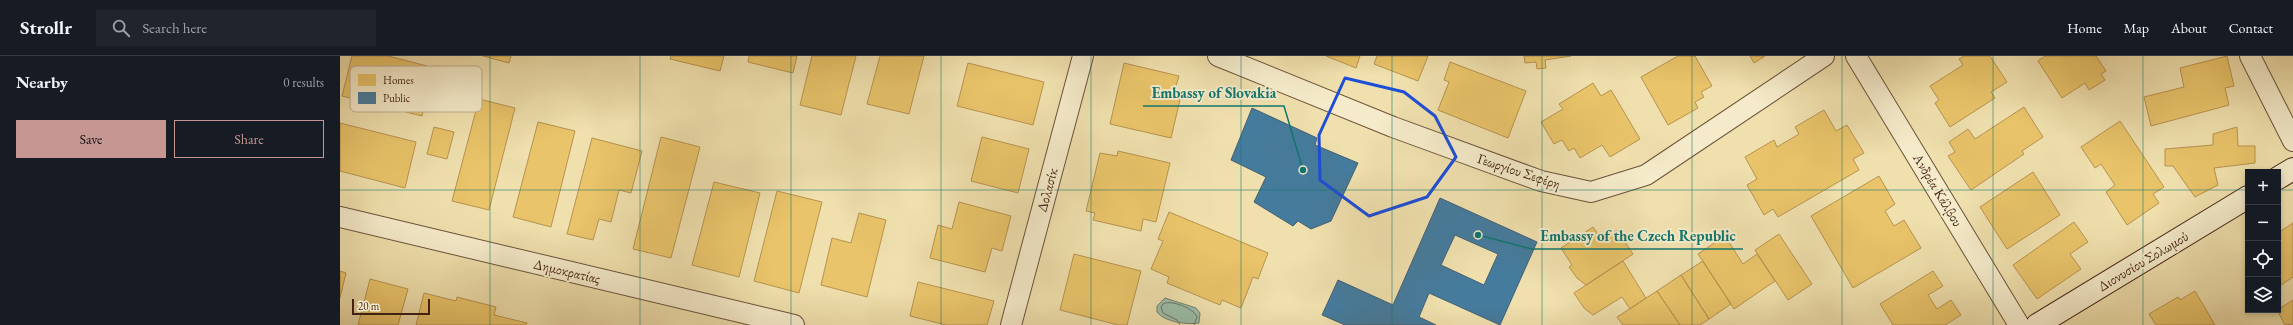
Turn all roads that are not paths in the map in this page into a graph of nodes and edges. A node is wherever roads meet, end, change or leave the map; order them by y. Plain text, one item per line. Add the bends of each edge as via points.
1 (1083, 56) edge
2 (1218, 56) edge
3 (1824, 56) edge
4 (2250, 56) edge
5 (1862, 60) edge
6 (2293, 141) edge
7 (2293, 169) edge
8 (2281, 176) edge
9 (2245, 198) edge
10 (340, 217) edge
11 (794, 325) edge
12 (1011, 325) edge
13 (2019, 325) edge
14 (2037, 325) edge

1 - 12 street, Δολασίκ
2 - 3 street, Γεωργίου Σεφέρη via 1393,127 1541,181 1591,192 1646,176
4 - 6 street
5 - 13 street, Ανδρέα Κάλβου
7 - 8 street
9 - 14 street, Διονυσίου Σολωμού
10 - 11 street, Δημοκρατίας

